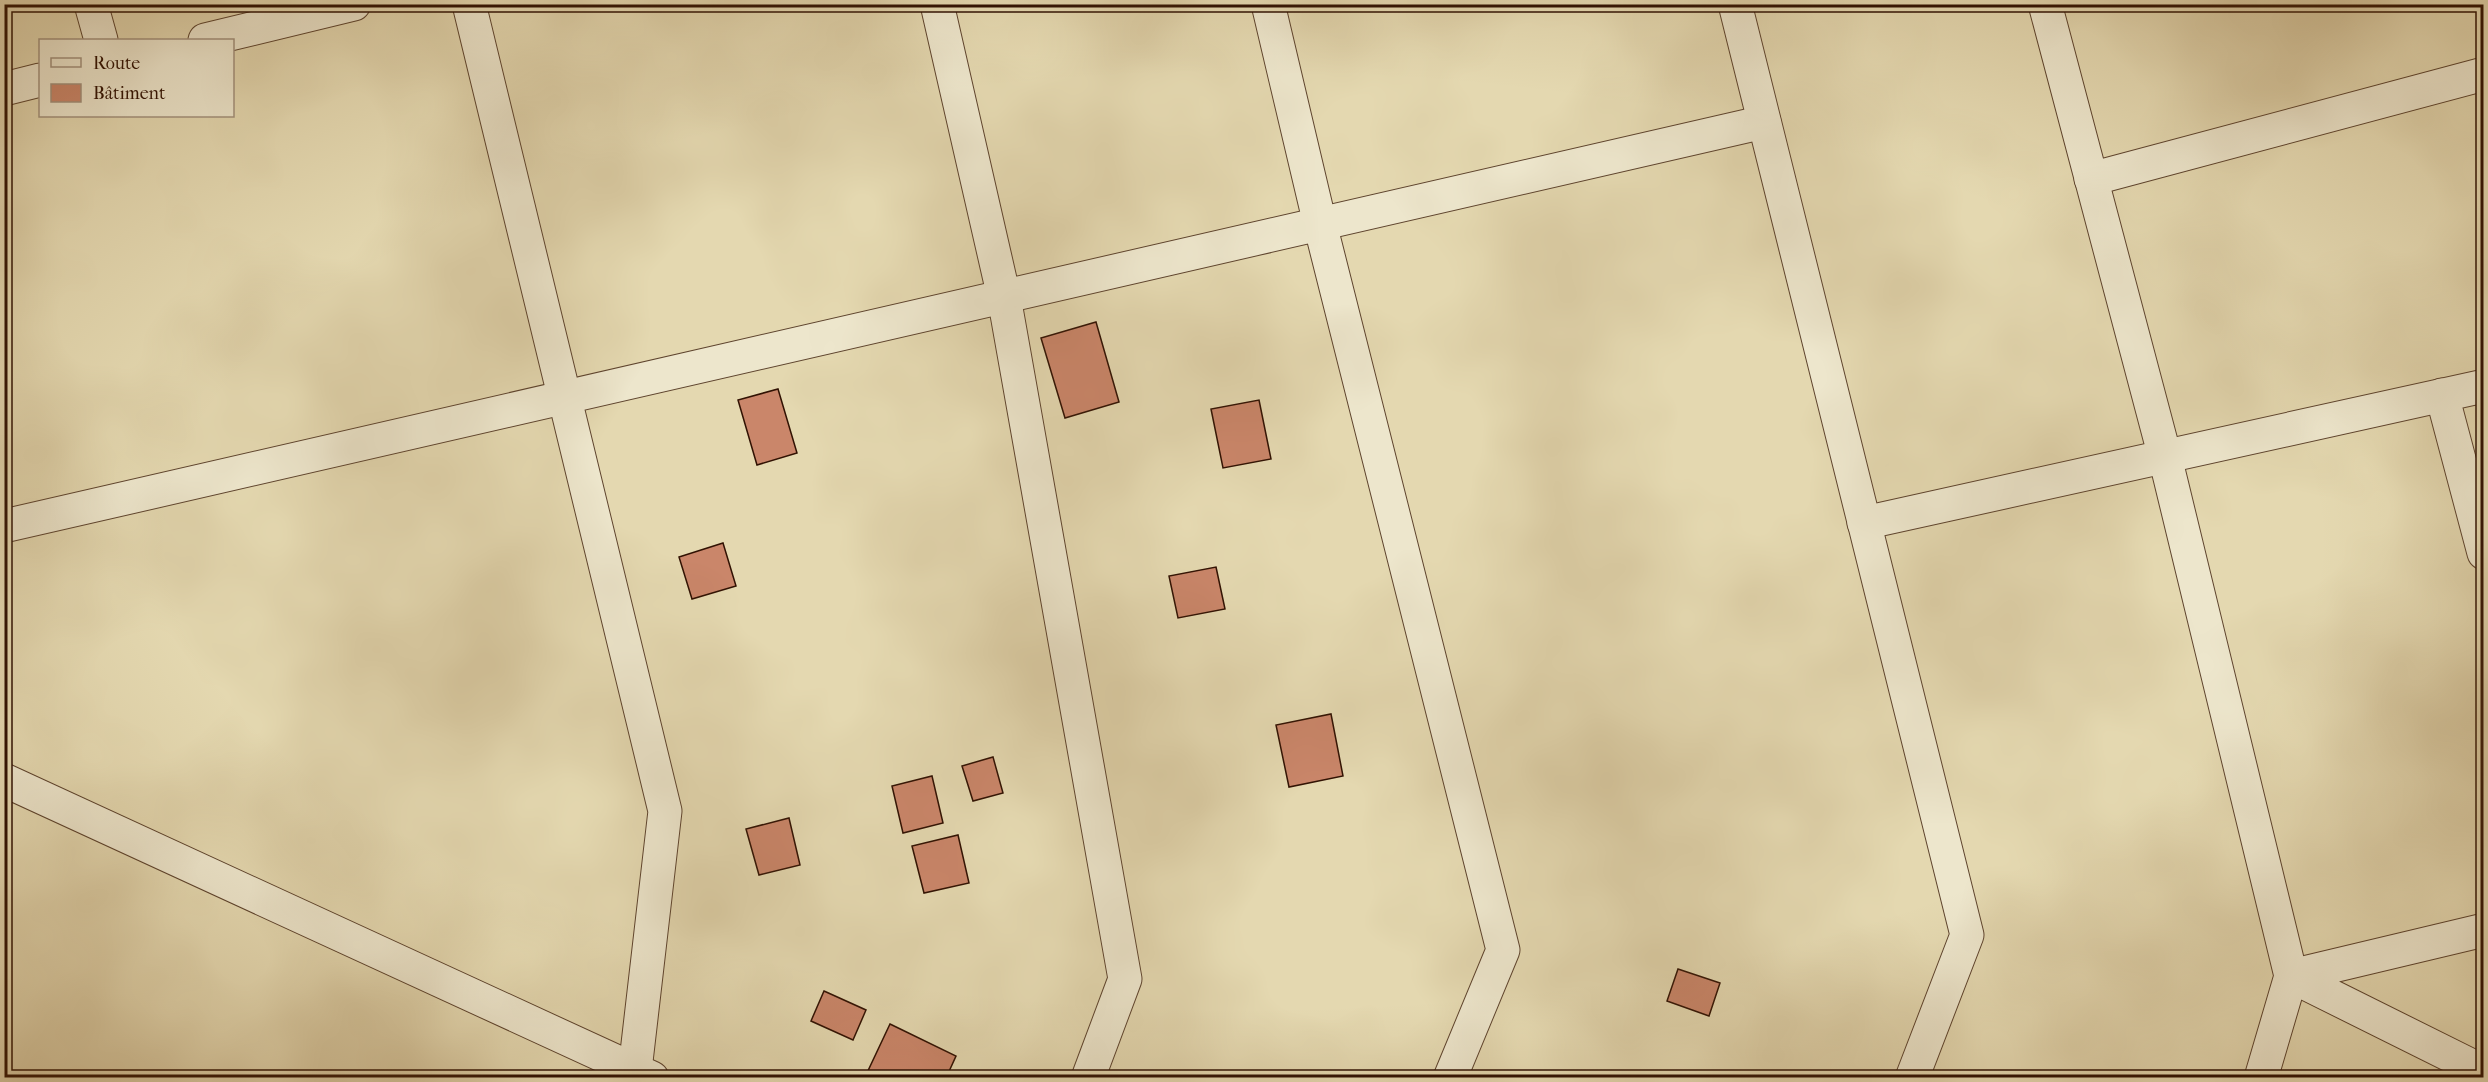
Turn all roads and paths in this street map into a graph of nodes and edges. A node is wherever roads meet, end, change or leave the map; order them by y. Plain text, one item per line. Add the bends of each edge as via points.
1 (92, 4) edge
2 (354, 4) edge
3 (469, 4) edge
4 (937, 4) edge
5 (1268, 4) edge
6 (1735, 4) edge
7 (2045, 4) edge
8 (101, 39) edge
9 (209, 39) edge
10 (2484, 74) edge
11 (39, 80) edge
12 (4, 89) edge
13 (1764, 122) junction
14 (2091, 179) junction
15 (1320, 224) junction
16 (1004, 297) junction
17 (2484, 386) edge
18 (2442, 395) junction
19 (565, 398) junction
20 (2164, 457) junction
21 (1864, 524) junction
22 (4, 526) edge
23 (2484, 553) edge
24 (4, 780) edge
25 (2484, 930) edge
26 (2291, 976) junction
27 (2484, 1072) edge
28 (640, 1075) edge
29 (1088, 1077) edge
30 (1450, 1077) edge
31 (1912, 1077) edge
32 (2261, 1077) edge

1 - 8 street
2 - 9 street
3 - 19 street
4 - 16 street
5 - 15 street
6 - 13 street
7 - 14 street
10 - 14 street
11 - 12 street
13 - 15 street
13 - 21 street
14 - 20 street
15 - 16 street
15 - 30 street via 1503,950
16 - 19 street
16 - 29 street via 1125,979
17 - 18 street
18 - 20 street
18 - 23 street
19 - 22 street
19 - 28 street via 665,811
20 - 21 street
20 - 26 street
21 - 31 street via 1967,935
24 - 28 street
25 - 26 street
26 - 27 street
26 - 32 street

